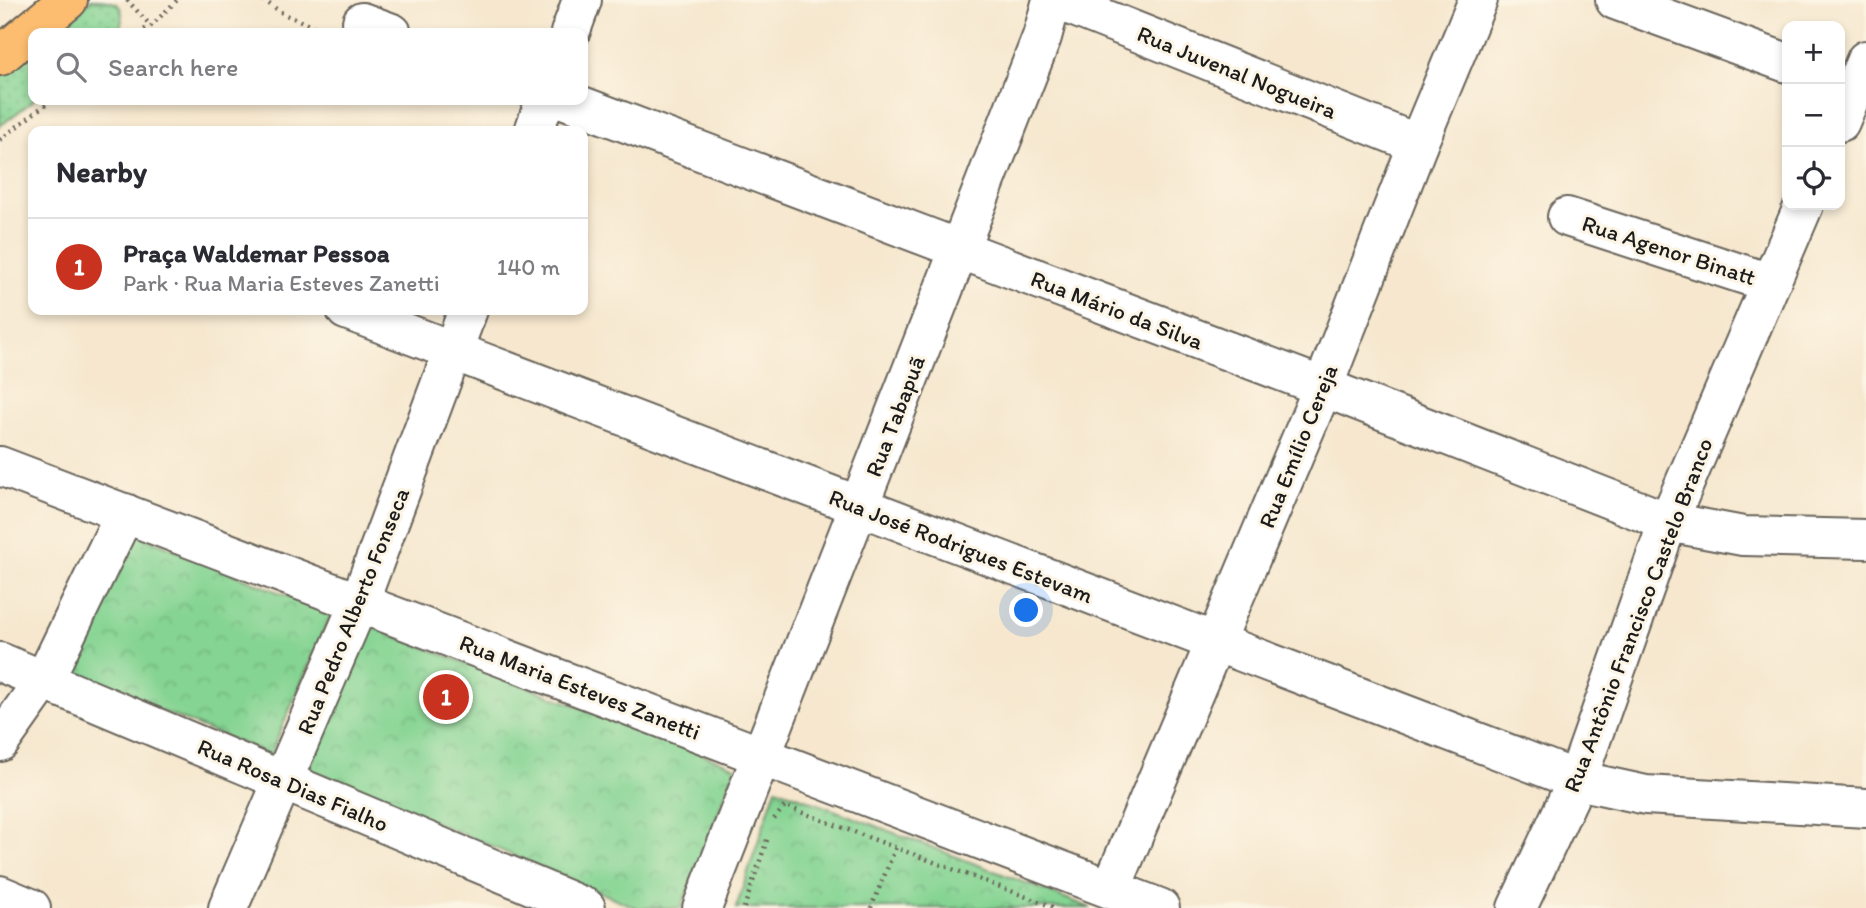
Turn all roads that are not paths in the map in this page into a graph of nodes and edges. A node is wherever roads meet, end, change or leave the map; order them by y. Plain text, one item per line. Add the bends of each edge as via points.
1 (68, 0) edge
2 (582, 0) edge
3 (1055, 0) edge
4 (1478, 0) edge
5 (1615, 0) edge
6 (33, 28) edge
7 (572, 28) edge
8 (28, 32) edge
9 (0, 55) edge
10 (1782, 61) edge
11 (543, 105) edge
12 (579, 105) edge
13 (536, 126) edge
14 (1418, 144) junction
15 (1802, 210) edge
16 (1567, 217) dead end
17 (959, 250) junction
18 (1770, 283) junction
19 (359, 315) edge
20 (466, 315) edge
21 (452, 351) junction
22 (1323, 387) junction
23 (0, 466) edge
24 (859, 508) junction
25 (125, 513) junction
26 (1668, 522) junction
27 (1866, 539) edge
28 (359, 603) junction
29 (1217, 642) junction
30 (0, 662) edge
31 (44, 680) junction
32 (0, 742) edge
33 (763, 757) junction
34 (1577, 780) junction
35 (284, 781) junction
36 (1866, 808) edge
37 (1111, 889) junction
38 (0, 895) edge
39 (31, 908) edge
40 (228, 908) edge
41 (586, 908) edge
42 (702, 908) edge
43 (1160, 908) edge
44 (1517, 908) edge

1 - 6 main road
2 - 7 street
3 - 14 street, Rua Juvenal Nogueira
3 - 17 street, Rua Tabapuã
4 - 14 street, Rua Emílio Cereja
5 - 10 street
8 - 9 main road
11 - 13 street
12 - 17 street, Rua Mário da Silva
14 - 22 street, Rua Emílio Cereja
15 - 18 street, Rua Antônio Francisco Castelo Branco
16 - 18 street, Rua Agenor Binatt
17 - 22 street, Rua Mário da Silva
17 - 24 street, Rua Tabapuã
18 - 26 street, Rua Antônio Francisco Castelo Branco
19 - 21 street, Rua José Rodrigues Estevam
20 - 21 street, Rua Pedro Alberto Fonseca
21 - 24 street, Rua José Rodrigues Estevam
21 - 28 street, Rua Pedro Alberto Fonseca
22 - 26 street, Rua Mário da Silva
22 - 29 street, Rua Emílio Cereja
23 - 25 street, Rua Maria Esteves Zanetti
24 - 29 street, Rua José Rodrigues Estevam
24 - 33 street, Rua Tabapuã
25 - 28 street, Rua Maria Esteves Zanetti
25 - 31 street
26 - 27 street, Rua Mário da Silva via 1743,536
26 - 34 street, Rua Antônio Francisco Castelo Branco
28 - 33 street, Rua Maria Esteves Zanetti
28 - 35 street, Rua Pedro Alberto Fonseca
29 - 34 street, Rua José Rodrigues Estevam
29 - 37 street, Rua Emílio Cereja
30 - 31 street, Rua Rosa Dias Fialho
31 - 32 street
31 - 35 street, Rua Rosa Dias Fialho
33 - 37 street, Rua Maria Esteves Zanetti
33 - 42 street, Rua Tabapuã
34 - 36 street, Rua José Rodrigues Estevam via 1646,795
34 - 44 street, Rua Antônio Francisco Castelo Branco
35 - 40 street, Rua Pedro Alberto Fonseca
35 - 41 street, Rua Rosa Dias Fialho
37 - 43 street, Rua Maria Esteves Zanetti
38 - 39 street

